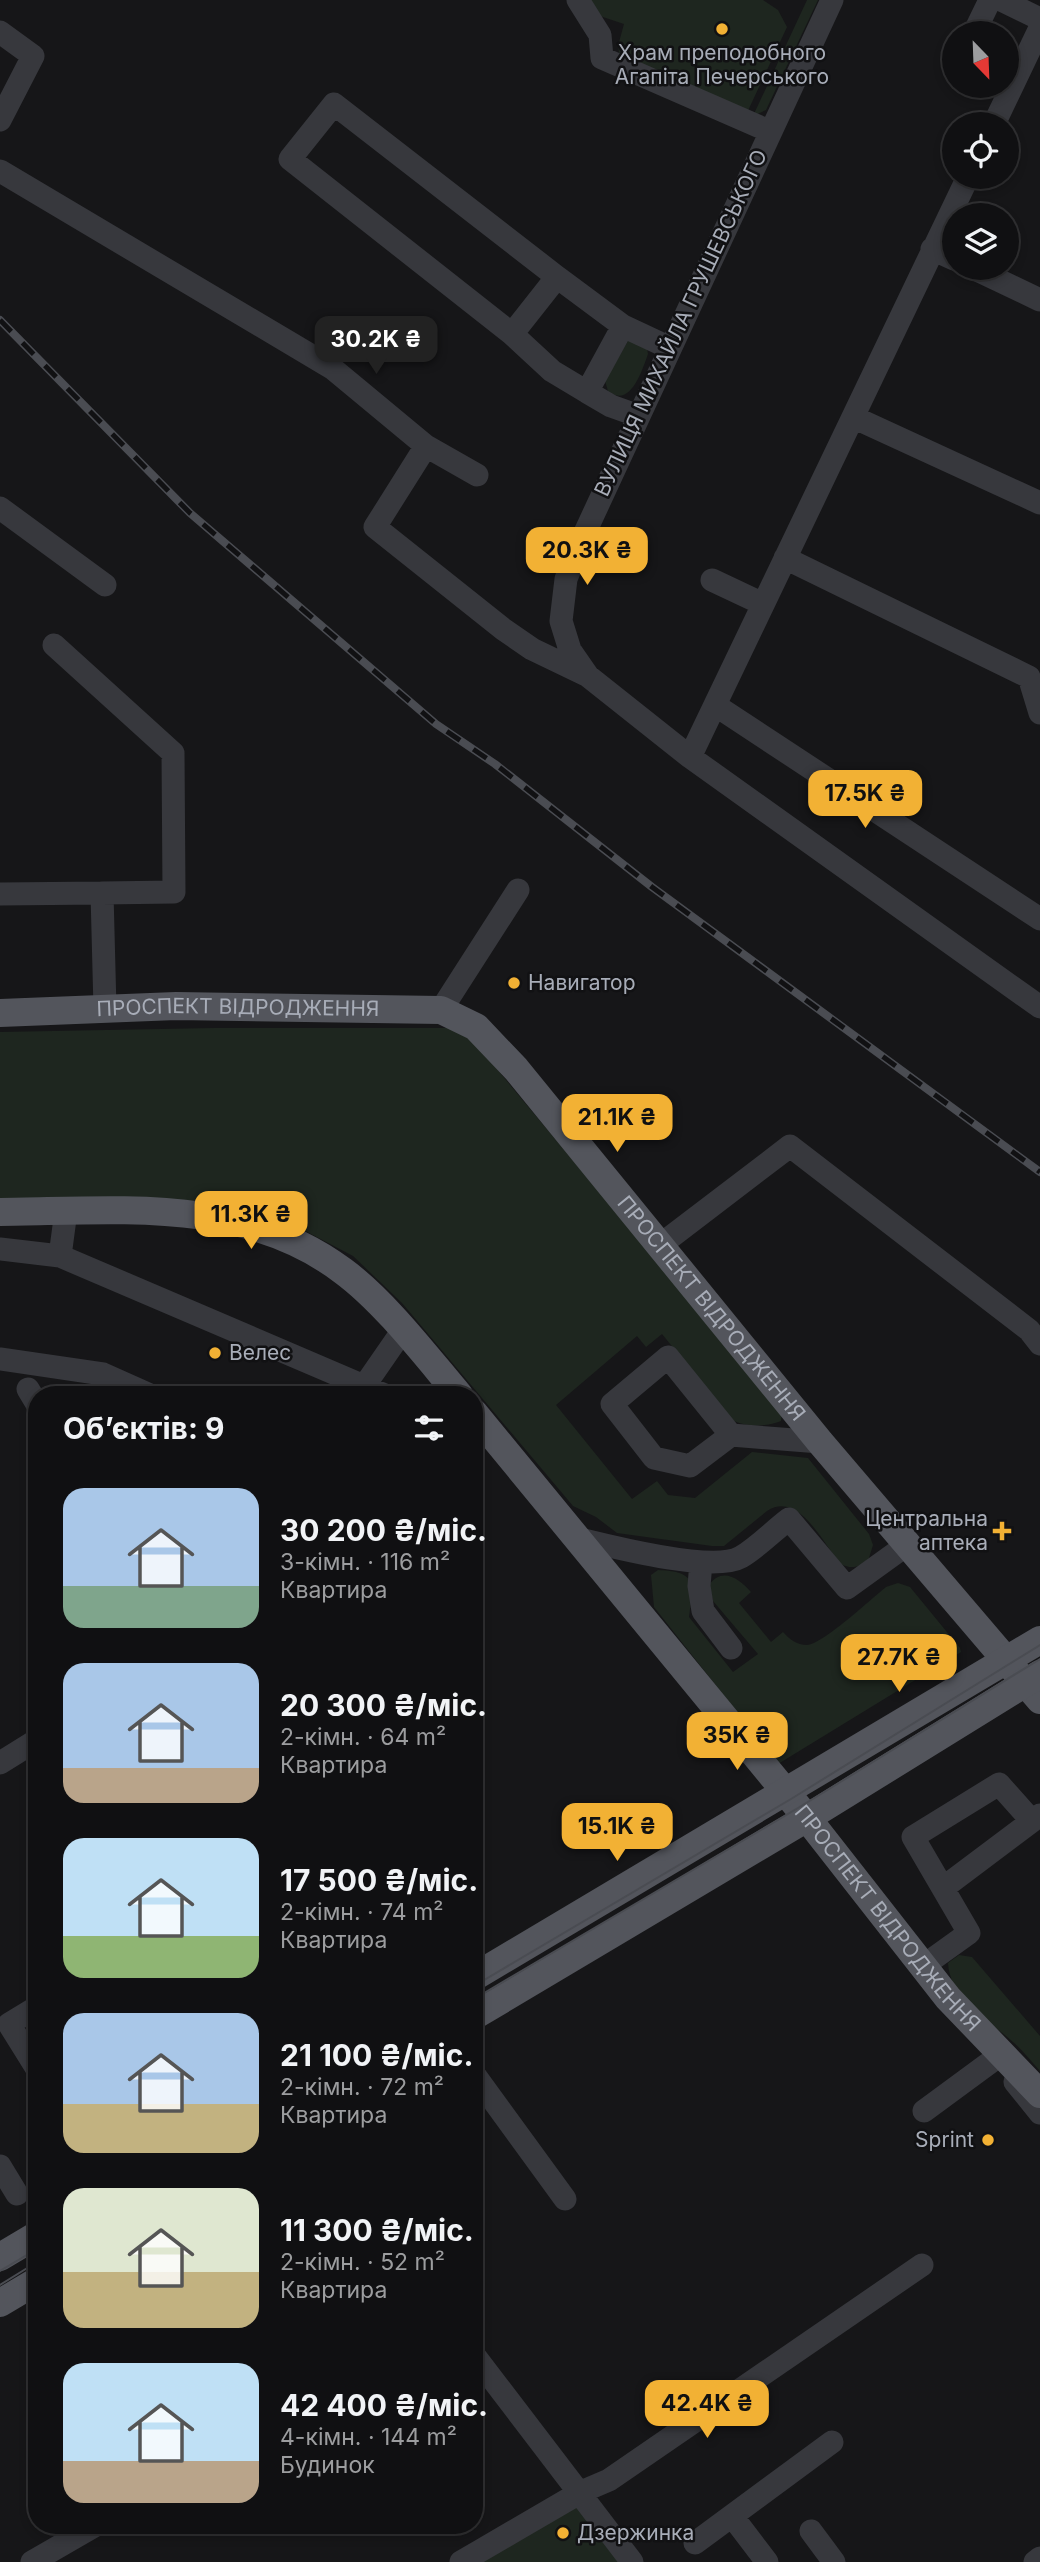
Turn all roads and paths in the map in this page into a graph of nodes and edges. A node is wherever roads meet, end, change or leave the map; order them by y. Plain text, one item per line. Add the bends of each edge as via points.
1 (578, 0) edge
2 (832, 0) edge
3 (990, 0) edge
4 (1001, 0) edge
5 (1040, 19) edge
6 (980, 21) edge
7 (0, 33) edge
8 (1029, 47) edge
9 (999, 112) edge
10 (0, 120) edge
11 (769, 131) junction
12 (0, 171) edge
13 (962, 189) edge
14 (932, 248) junction
15 (942, 253) edge
16 (557, 277) junction
17 (998, 280) edge
18 (1040, 300) edge
19 (623, 326) junction
20 (512, 334) junction
21 (670, 348) junction
22 (587, 392) junction
23 (639, 416) junction
24 (853, 417) junction
25 (426, 446) junction
26 (477, 475) dead end
27 (1040, 503) edge
28 (0, 508) edge
29 (785, 558) junction
30 (712, 580) dead end
31 (104, 585) dead end
32 (763, 604) junction
33 (54, 645) dead end
34 (588, 676) junction
35 (715, 705) junction
36 (1040, 713) edge
37 (690, 757) junction
38 (518, 890) dead end
39 (102, 893) junction
40 (0, 894) edge
41 (1040, 919) edge
42 (1040, 1007) edge
43 (105, 1009) junction
44 (441, 1010) junction
45 (0, 1013) edge
46 (0, 1212) edge
47 (66, 1212) junction
48 (659, 1246) junction
49 (0, 1250) edge
50 (60, 1256) junction
51 (403, 1331) junction
52 (1040, 1344) edge
53 (0, 1359) edge
54 (130, 1386) edge
55 (355, 1386) edge
56 (372, 1386) edge
57 (451, 1386) edge
58 (483, 1424) edge
59 (731, 1435) junction
60 (820, 1441) junction
61 (580, 1539) junction
62 (908, 1544) junction
63 (701, 1562) junction
64 (1040, 1640) edge
65 (731, 1648) dead end
66 (1005, 1660) junction
67 (1035, 1685) edge
68 (28, 1746) edge
69 (0, 1763) edge
70 (784, 1791) junction
71 (1035, 1817) edge
72 (807, 1818) junction
73 (943, 1888) junction
74 (923, 1966) junction
75 (483, 1972) edge
76 (948, 1998) junction
77 (28, 2009) edge
78 (483, 2011) edge
79 (4, 2016) edge
80 (28, 2055) edge
81 (996, 2058) junction
82 (483, 2086) edge
83 (1040, 2094) edge
84 (924, 2111) dead end
85 (1040, 2113) edge
86 (0, 2166) edge
87 (17, 2194) dead end
88 (565, 2199) dead end
89 (28, 2240) edge
90 (0, 2257) edge
91 (922, 2266) dead end
92 (28, 2286) edge
93 (0, 2303) edge
94 (483, 2367) edge
95 (832, 2442) dead end
96 (581, 2492) junction
97 (732, 2516) junction
98 (811, 2531) dead end
99 (80, 2534) edge
100 (695, 2543) dead end
101 (1040, 2558) edge
102 (32, 2562) edge
103 (461, 2562) edge
104 (632, 2562) edge
105 (767, 2562) edge
106 (834, 2562) edge
107 (1035, 2562) edge

1 - 11 street via 600,35 602,58
2 - 11 street, ВУЛИЦЯ МИХАЙЛА ГРУШЕВСЬКОГО
3 - 6 street
4 - 5 street
7 - 10 street via 33,56
8 - 9 street
11 - 21 street, ВУЛИЦЯ МИХАЙЛА ГРУШЕВСЬКОГО
12 - 25 street via 332,368
13 - 14 street
14 - 15 street
14 - 24 street
16 - 19 street
16 - 20 street
16 - 20 street via 334,104 290,159
17 - 18 street
19 - 21 street
19 - 22 street
20 - 22 street via 552,371
21 - 23 street, ВУЛИЦЯ МИХАЙЛА ГРУШЕВСЬКОГО
22 - 23 street
23 - 34 street, ВУЛИЦЯ МИХАЙЛА ГРУШЕВСЬКОГО via 566,579 561,621 570,650
24 - 27 street
24 - 29 street
25 - 26 street
25 - 34 street via 375,527 503,629
28 - 31 street
29 - 32 street
29 - 36 street via 1029,677
30 - 32 street
32 - 35 street
33 - 39 street via 173,753 174,892
34 - 37 street, ВУЛИЦЯ МИХАЙЛА ГРУШЕВСЬКОГО
35 - 37 street
35 - 41 street
37 - 42 street, ВУЛИЦЯ МИХАЙЛА ГРУШЕВСЬКОГО
38 - 44 street
39 - 40 street
39 - 43 street
43 - 44 main road, ПРОСПЕКТ ВІДРОДЖЕННЯ
43 - 45 main road, ПРОСПЕКТ ВІДРОДЖЕННЯ
44 - 48 main road, ПРОСПЕКТ ВІДРОДЖЕННЯ via 476,1027 508,1061
46 - 47 main road
47 - 50 street
47 - 51 main road via 165,1211 231,1219 289,1238 344,1271
48 - 52 street via 790,1146 1028,1330
48 - 60 main road, ПРОСПЕКТ ВІДРОДЖЕННЯ
49 - 50 street
50 - 55 street
51 - 56 street
51 - 57 main road
53 - 54 street via 103,1374
58 - 61 main road, ПРОСПЕКТ ВІДРОДЖЕННЯ
59 - 59 street via 691,1466 654,1458 612,1404 668,1357
59 - 60 street
60 - 62 main road, ПРОСПЕКТ ВІДРОДЖЕННЯ
61 - 63 street
61 - 70 main road, ПРОСПЕКТ ВІДРОДЖЕННЯ
62 - 63 street via 846,1588 789,1519 739,1558
62 - 66 main road, ПРОСПЕКТ ВІДРОДЖЕННЯ
63 - 65 street via 703,1611
64 - 66 main road
66 - 67 main road, ПРОСПЕКТ ВІДРОДЖЕННЯ
66 - 70 main road
67 - 72 main road
68 - 69 street
70 - 72 main road, ПРОСПЕКТ ВІДРОДЖЕННЯ
70 - 75 main road
71 - 73 street
71 - 73 street via 999,1784 913,1838
72 - 74 main road, ПРОСПЕКТ ВІДРОДЖЕННЯ
72 - 78 main road
73 - 74 street via 969,1933
74 - 76 main road, ПРОСПЕКТ ВІДРОДЖЕННЯ
76 - 81 street
76 - 83 main road, ПРОСПЕКТ ВІДРОДЖЕННЯ
77 - 79 street
79 - 80 street
81 - 84 street
81 - 85 street
82 - 88 street
86 - 87 street
89 - 90 main road
91 - 96 street via 609,2480
92 - 93 main road
94 - 96 street
95 - 97 street
96 - 103 street
96 - 104 street
97 - 100 street
97 - 105 street
98 - 106 street
99 - 102 street
101 - 107 street

